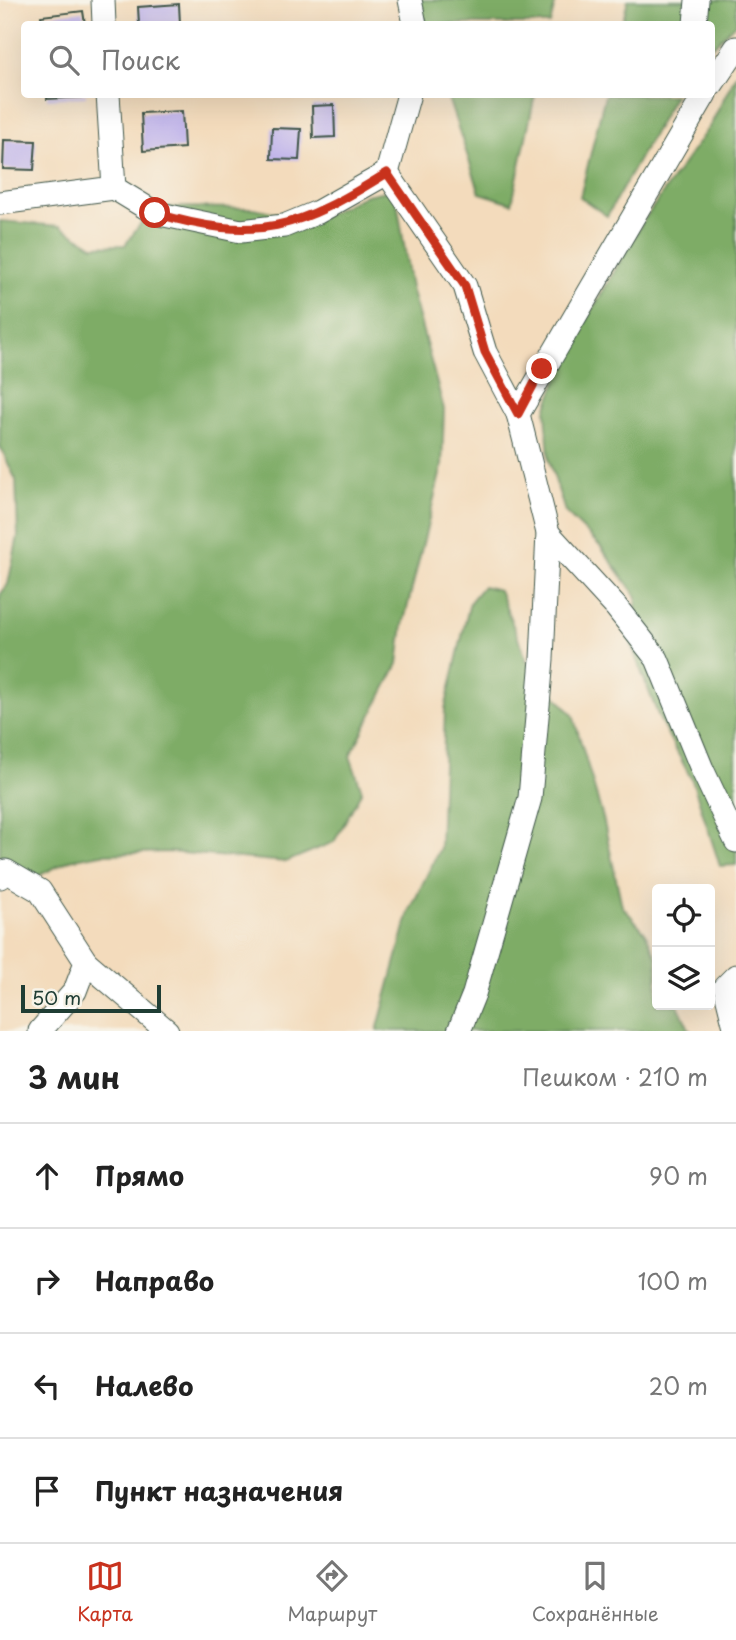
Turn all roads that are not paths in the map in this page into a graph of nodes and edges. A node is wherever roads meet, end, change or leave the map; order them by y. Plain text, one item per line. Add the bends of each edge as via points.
1 (103, 0) edge
2 (410, 0) edge
3 (697, 0) edge
4 (104, 21) edge
5 (414, 21) edge
6 (695, 21) edge
7 (736, 48) edge
8 (715, 80) edge
9 (108, 98) edge
10 (408, 98) edge
11 (693, 105) edge
12 (387, 173) junction
13 (114, 188) junction
14 (0, 203) edge
15 (518, 414) junction
16 (548, 533) junction
17 (736, 841) edge
18 (0, 877) edge
19 (86, 962) junction
20 (736, 976) edge
21 (40, 1031) edge
22 (167, 1031) edge
23 (459, 1031) edge
24 (736, 1031) edge

1 - 4 street
2 - 5 street
3 - 6 street
7 - 8 street
9 - 13 street
10 - 12 street
11 - 15 street
12 - 13 street via 285,226 241,231 155,213
12 - 15 street via 465,286 485,352
13 - 14 street
15 - 16 street
16 - 17 street via 657,659
16 - 23 street via 530,798 474,994
18 - 19 street via 6,871 40,891
19 - 21 street via 75,991
19 - 22 street
20 - 24 street via 725,987

